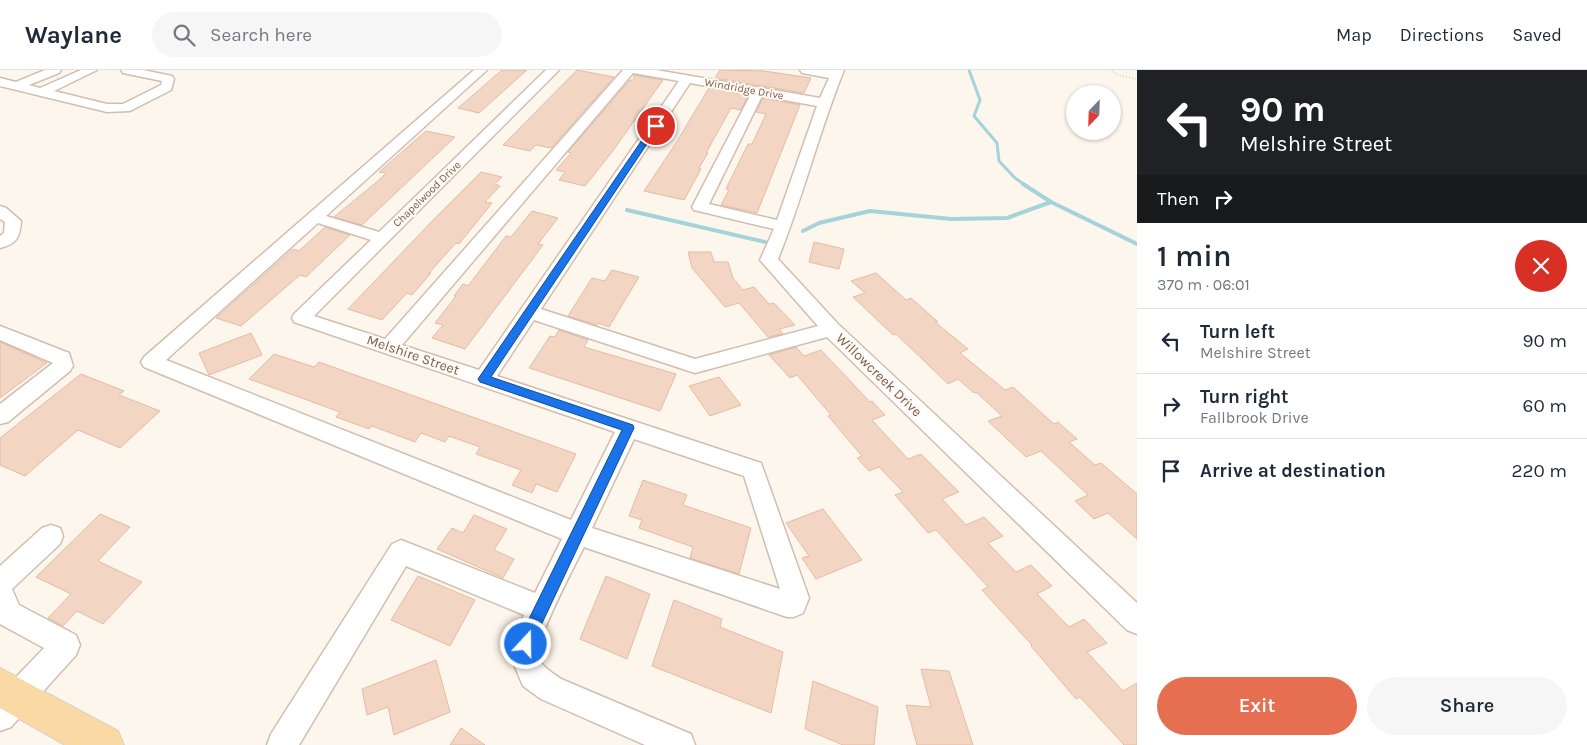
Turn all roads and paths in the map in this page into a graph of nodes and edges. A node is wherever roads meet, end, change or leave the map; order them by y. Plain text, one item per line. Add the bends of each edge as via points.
1 (28, 70) edge
2 (55, 70) edge
3 (90, 70) edge
4 (127, 70) edge
5 (481, 70) edge
6 (553, 70) edge
7 (629, 70) edge
8 (635, 70) edge
9 (806, 70) edge
10 (1110, 70) edge
11 (836, 72) edge
12 (687, 79) junction
13 (1137, 79) edge
14 (0, 82) edge
15 (17, 86) junction
16 (42, 92) junction
17 (758, 92) junction
18 (824, 103) junction
19 (0, 211) edge
20 (313, 217) junction
21 (783, 226) junction
22 (383, 238) junction
23 (0, 243) edge
24 (530, 312) junction
25 (301, 318) joint
26 (831, 329) junction
27 (0, 333) edge
28 (389, 347) junction
29 (484, 379) junction
30 (0, 416) edge
31 (628, 428) junction
32 (577, 534) junction
33 (51, 536) dead end
34 (0, 583) edge
35 (541, 608) junction
36 (3, 610) edge
37 (1137, 621) edge
38 (6, 700) edge
39 (643, 738) edge
40 (104, 745) edge
41 (282, 745) edge
42 (680, 745) edge

1 - 14 street
2 - 15 street
3 - 16 street
4 - 16 street via 168,79 167,87 125,108 107,108
5 - 20 street
6 - 22 street, Chapelwood Drive
7 - 28 street
8 - 12 street, Windridge Drive
9 - 11 street
10 - 13 path via 1120,76
11 - 18 street, Willowcreek Drive
12 - 17 street, Windridge Drive
12 - 24 street
14 - 15 street
15 - 16 street
17 - 18 street, Windridge Drive
17 - 21 street via 700,207
18 - 21 street, Willowcreek Drive
19 - 23 street via 13,220 12,236
20 - 22 street
20 - 32 street via 151,362
21 - 26 street, Willowcreek Drive via 769,260
22 - 25 street, Chapelwood Drive
24 - 26 street via 695,366
24 - 29 street
25 - 28 street, Melshire Street
26 - 37 street, Willowcreek Drive
27 - 30 lane via 62,358 63,366
28 - 29 street, Melshire Street
29 - 31 street, Melshire Street
31 - 32 street
31 - 32 street, Melshire Street via 753,470 796,598 794,604
32 - 35 street
33 - 34 street
35 - 39 street via 524,655 533,676
35 - 41 street via 401,552
36 - 38 street via 66,645
38 - 40 main road
39 - 42 street

